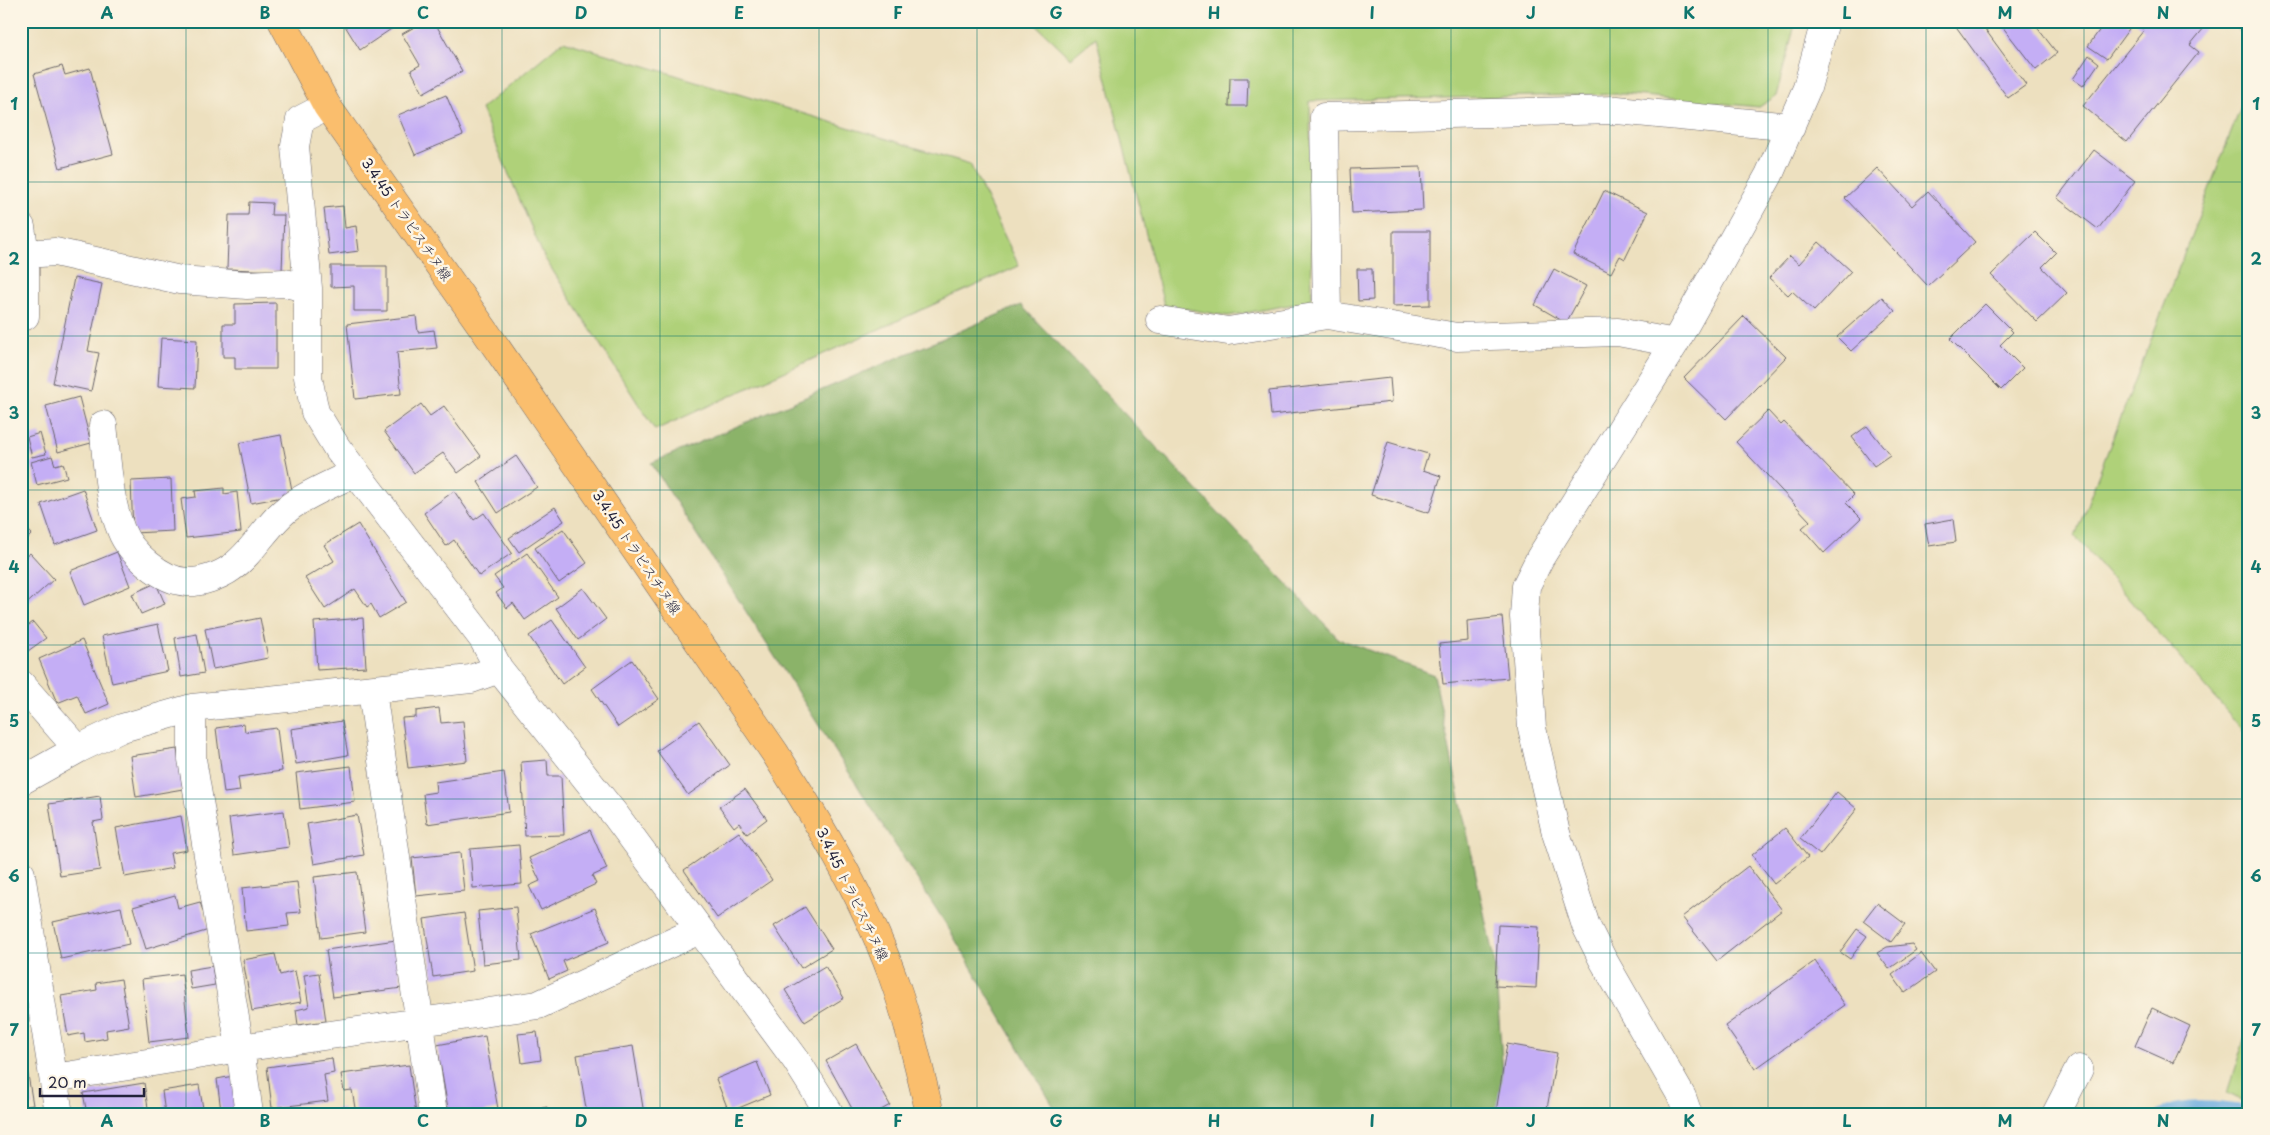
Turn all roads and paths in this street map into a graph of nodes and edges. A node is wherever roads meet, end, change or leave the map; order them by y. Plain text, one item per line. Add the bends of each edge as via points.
1 (282, 21) edge
2 (1825, 21) edge
3 (327, 106) junction
4 (1792, 127) junction
5 (21, 227) edge
6 (25, 254) junction
7 (308, 288) junction
8 (1327, 314) junction
9 (26, 316) dead end
10 (1160, 320) dead end
11 (1675, 343) junction
12 (103, 425) dead end
13 (355, 472) junction
14 (499, 669) junction
15 (21, 684) edge
16 (372, 690) junction
17 (192, 708) junction
18 (78, 749) junction
19 (21, 781) edge
20 (21, 874) edge
21 (699, 930) junction
22 (420, 1021) junction
23 (240, 1048) junction
24 (2078, 1069) dead end
25 (54, 1078) junction
26 (59, 1114) edge
27 (248, 1114) edge
28 (433, 1114) edge
29 (830, 1114) edge
30 (930, 1114) edge
31 (1688, 1114) edge
32 (2056, 1114) edge

1 - 3 main road, 3.4.45 トラピスチヌ線
2 - 4 street via 1807,88
3 - 7 street via 300,120 295,146
3 - 30 main road, 3.4.45 トラピスチヌ線 via 489,336 770,745 819,822 870,922 897,988
4 - 8 street via 1617,110 1324,117
4 - 11 street via 1770,175
5 - 6 street
6 - 7 street via 55,252 180,280 248,285 284,283
6 - 9 street
7 - 13 street via 310,396 324,428
8 - 10 street via 1228,331
8 - 11 street via 1457,337 1618,332
11 - 31 street via 1540,558 1526,586 1524,617 1534,736 1556,833 1575,894 1602,958 1682,1097
12 - 13 street via 121,531 132,548 148,562 174,579 188,582 204,580 230,569 291,506
13 - 14 street via 483,639
14 - 16 street via 471,679
14 - 21 street via 616,816
15 - 18 street
16 - 17 street
16 - 22 street
17 - 18 street via 122,728
17 - 23 street via 192,759
18 - 19 street
20 - 25 street
21 - 22 street via 538,1004
21 - 29 street via 796,1060
22 - 23 street
22 - 28 street
23 - 25 street
23 - 27 street
24 - 32 street
25 - 26 street

